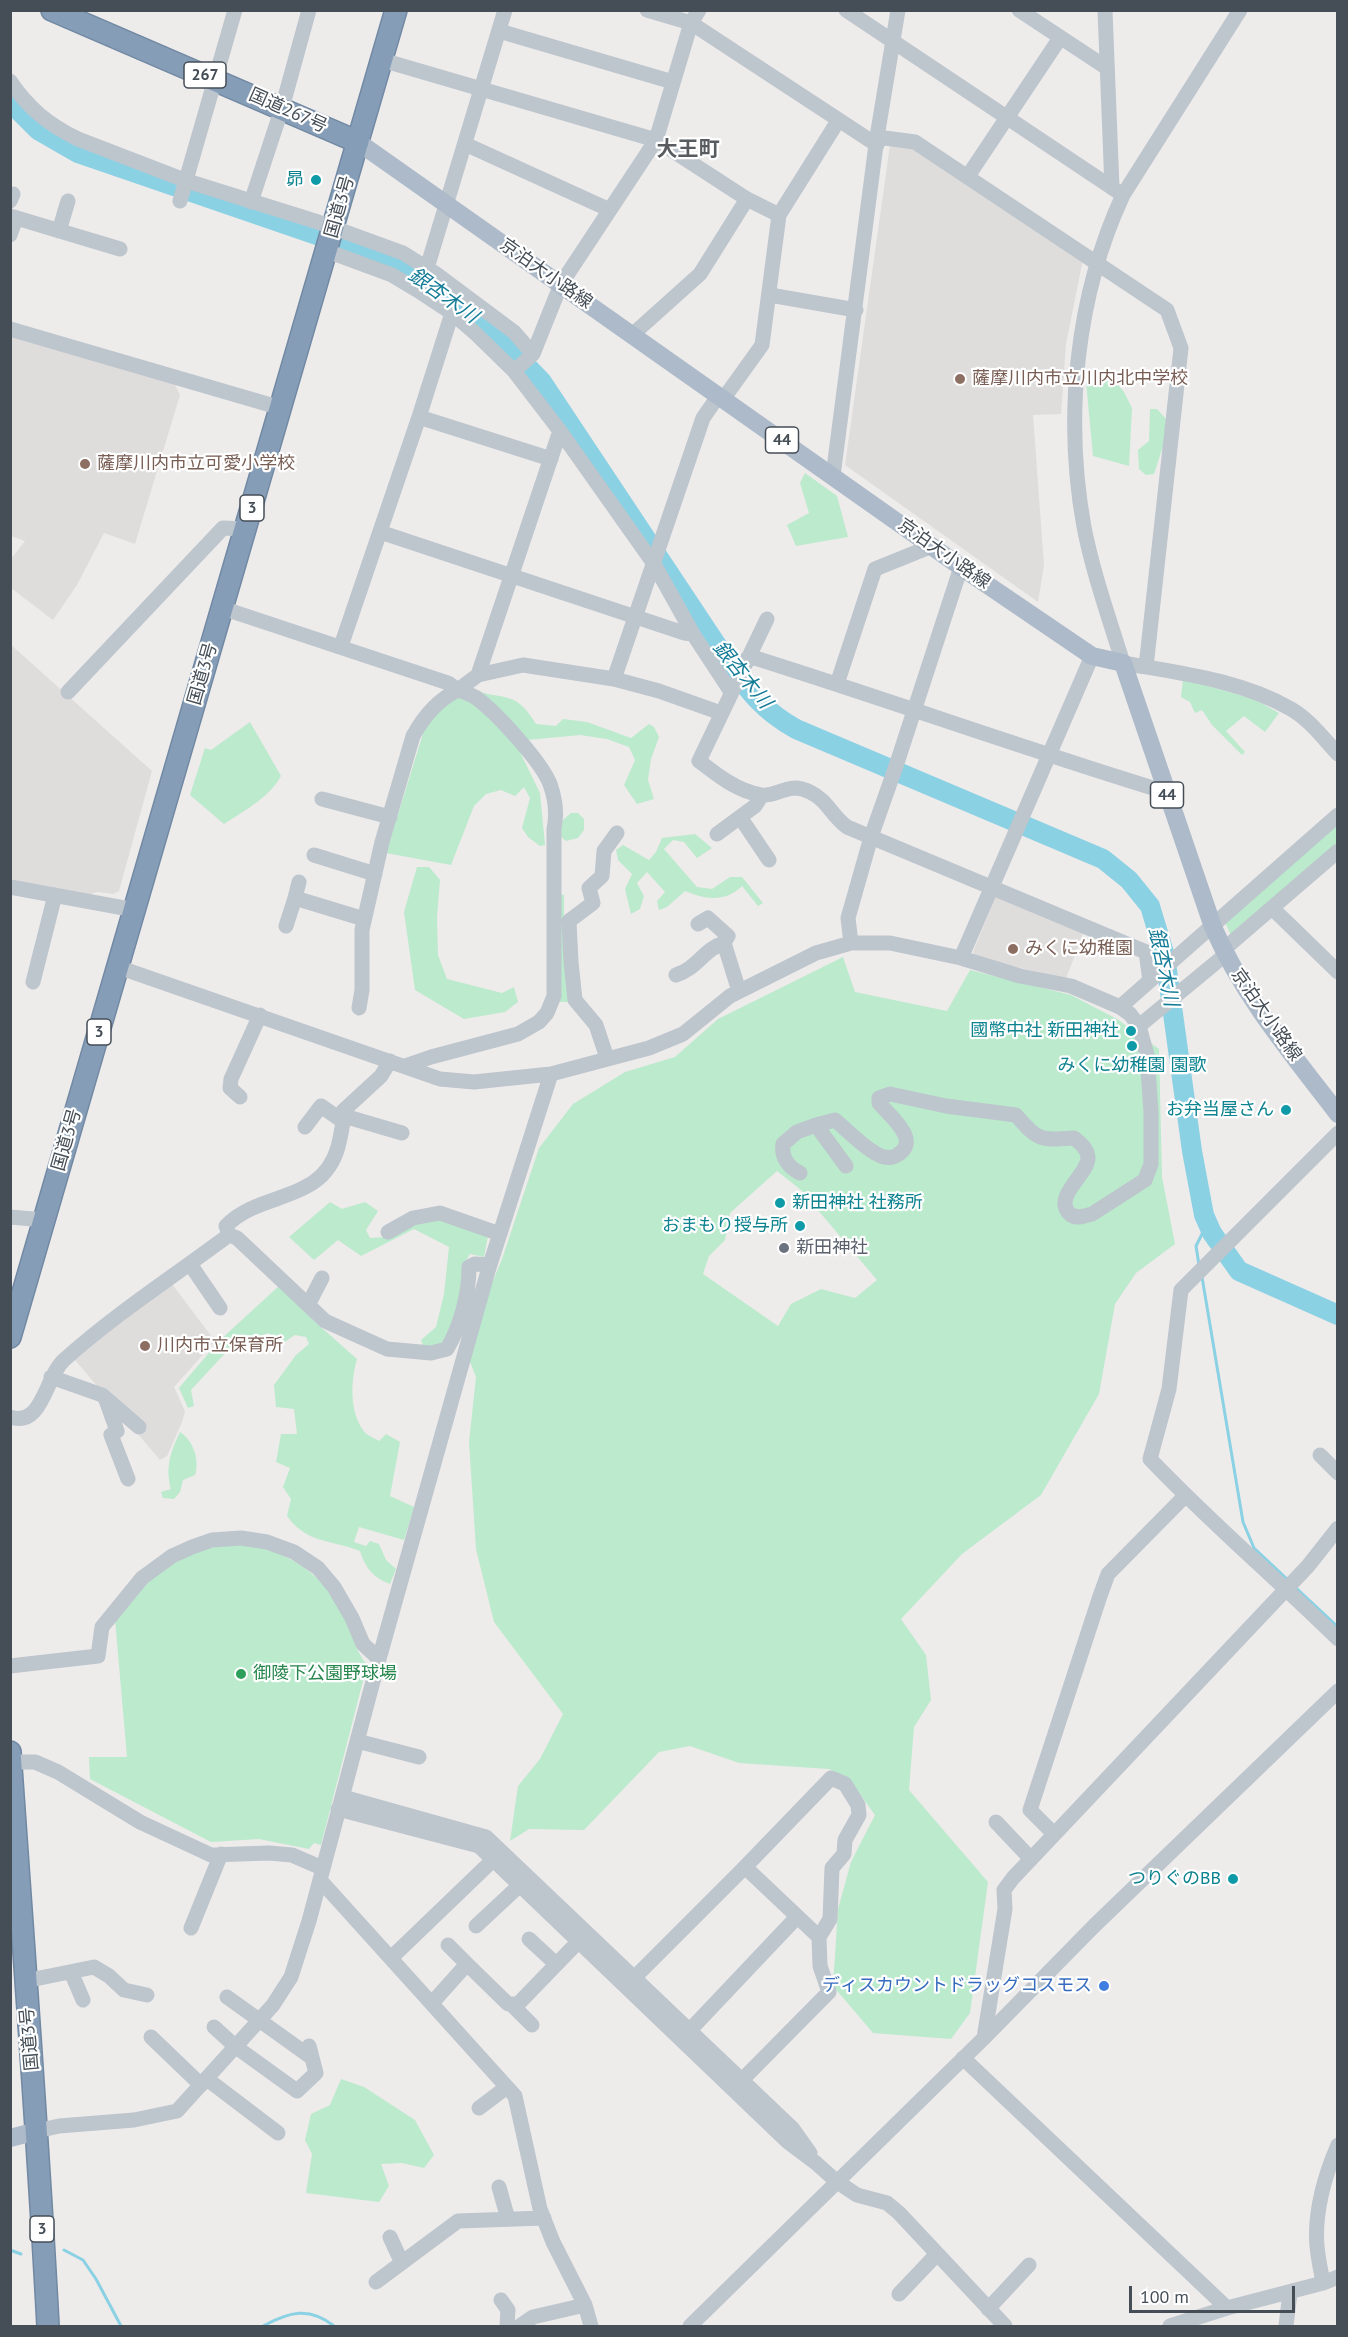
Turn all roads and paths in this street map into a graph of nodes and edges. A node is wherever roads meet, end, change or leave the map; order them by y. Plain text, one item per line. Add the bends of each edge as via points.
1 (52, 10) edge
2 (235, 10) edge
3 (309, 10) edge
4 (396, 10) edge
5 (506, 10) edge
6 (647, 10) edge
7 (846, 10) edge
8 (898, 10) edge
9 (1019, 10) edge
10 (1105, 10) edge
11 (1240, 10) edge
12 (695, 17) edge
13 (500, 31) junction
14 (1060, 38) junction
15 (893, 42) junction
16 (382, 60) junction
17 (1107, 68) junction
18 (216, 80) junction
19 (10, 81) edge
20 (673, 82) junction
21 (481, 88) junction
22 (282, 108) junction
23 (1006, 118) junction
24 (838, 121) junction
25 (656, 141) junction
26 (877, 141) junction
27 (358, 142) junction
28 (465, 144) junction
29 (968, 176) junction
30 (184, 191) junction
31 (1117, 191) junction
32 (747, 199) junction
33 (68, 201) dead end
34 (251, 202) junction
35 (447, 204) junction
36 (610, 210) junction
37 (779, 215) junction
38 (13, 217) edge
39 (58, 231) junction
40 (10, 235) edge
41 (331, 239) junction
42 (120, 249) dead end
43 (1097, 264) junction
44 (427, 270) junction
45 (561, 284) junction
46 (418, 288) junction
47 (770, 295) junction
48 (856, 310) junction
49 (452, 314) junction
50 (10, 329) edge
51 (632, 335) junction
52 (532, 356) junction
53 (515, 369) junction
54 (721, 397) junction
55 (280, 408) junction
56 (419, 417) junction
57 (560, 431) junction
58 (551, 459) junction
59 (833, 476) junction
60 (246, 530) junction
61 (380, 532) junction
62 (932, 546) junction
63 (655, 561) junction
64 (961, 567) junction
65 (511, 576) junction
66 (222, 608) junction
67 (635, 616) junction
68 (767, 619) dead end
69 (693, 634) junction
70 (341, 646) junction
71 (1092, 656) junction
72 (1123, 663) junction
73 (744, 664) junction
74 (1146, 668) junction
75 (478, 675) junction
76 (614, 679) junction
77 (837, 684) junction
78 (458, 690) junction
79 (732, 690) junction
80 (68, 692) dead end
81 (915, 710) junction
82 (721, 713) junction
83 (1338, 754) edge
84 (1049, 757) junction
85 (1166, 792) junction
86 (762, 795) junction
87 (322, 799) dead end
88 (1338, 815) edge
89 (390, 817) junction
90 (740, 817) junction
91 (617, 833) dead end
92 (717, 834) dead end
93 (871, 837) junction
94 (1338, 851) edge
95 (314, 855) dead end
96 (770, 860) dead end
97 (375, 874) junction
98 (299, 882) dead end
99 (10, 887) edge
100 (993, 888) junction
101 (55, 895) junction
102 (295, 898) junction
103 (1272, 908) junction
104 (135, 910) junction
105 (364, 919) junction
106 (698, 924) dead end
107 (286, 926) dead end
108 (1213, 927) junction
109 (724, 943) junction
110 (851, 943) junction
111 (1224, 952) junction
112 (961, 958) junction
113 (118, 967) junction
114 (1338, 972) edge
115 (676, 975) dead end
116 (1151, 980) junction
117 (33, 982) dead end
118 (739, 991) junction
119 (1120, 1007) junction
120 (359, 1008) dead end
121 (260, 1015) junction
122 (1139, 1026) junction
123 (607, 1058) junction
124 (390, 1061) junction
125 (405, 1066) junction
126 (551, 1074) junction
127 (240, 1098) dead end
128 (1338, 1114) edge
129 (344, 1119) junction
130 (816, 1125) junction
131 (305, 1127) dead end
132 (402, 1133) dead end
133 (1338, 1133) edge
134 (846, 1166) dead end
135 (800, 1173) dead end
136 (10, 1217) edge
137 (44, 1220) junction
138 (388, 1232) dead end
139 (500, 1234) junction
140 (229, 1235) junction
141 (190, 1264) junction
142 (490, 1265) junction
143 (322, 1278) dead end
144 (308, 1305) junction
145 (220, 1308) dead end
146 (10, 1337) edge
147 (51, 1377) junction
148 (78, 1386) junction
149 (105, 1397) junction
150 (41, 1402) junction
151 (10, 1417) edge
152 (139, 1427) dead end
153 (1320, 1455) dead end
154 (1338, 1473) edge
155 (128, 1479) dead end
156 (1185, 1496) junction
157 (1338, 1528) edge
158 (1291, 1584) junction
159 (1338, 1639) edge
160 (379, 1659) junction
161 (10, 1666) edge
162 (1338, 1691) edge
163 (357, 1741) junction
164 (10, 1752) edge
165 (419, 1757) dead end
166 (11, 1762) edge
167 (340, 1803) junction
168 (996, 1822) dead end
169 (1054, 1834) junction
170 (220, 1854) junction
171 (494, 1859) junction
172 (1031, 1859) junction
173 (745, 1867) junction
174 (321, 1874) junction
175 (520, 1885) junction
176 (797, 1917) junction
177 (476, 1926) dead end
178 (191, 1928) dead end
179 (819, 1937) junction
180 (529, 1939) dead end
181 (579, 1941) junction
182 (448, 1945) dead end
183 (391, 1958) junction
184 (467, 1964) junction
185 (556, 1964) junction
186 (71, 1972) junction
187 (635, 1977) junction
188 (25, 1981) junction
189 (147, 1995) dead end
190 (227, 1997) dead end
191 (82, 2000) dead end
192 (432, 2002) junction
193 (511, 2004) junction
194 (260, 2020) junction
195 (532, 2025) dead end
196 (214, 2027) dead end
197 (690, 2030) junction
198 (151, 2037) dead end
199 (984, 2038) junction
200 (236, 2047) junction
201 (963, 2058) junction
202 (742, 2080) junction
203 (204, 2082) junction
204 (507, 2087) junction
205 (479, 2108) dead end
206 (37, 2131) junction
207 (278, 2133) dead end
208 (10, 2138) edge
209 (1338, 2145) edge
210 (816, 2163) junction
211 (836, 2181) junction
212 (499, 2187) dead end
213 (544, 2218) junction
214 (508, 2219) junction
215 (390, 2237) dead end
216 (937, 2254) junction
217 (402, 2263) junction
218 (1029, 2265) dead end
219 (1338, 2277) edge
220 (376, 2282) dead end
221 (1323, 2283) junction
222 (1290, 2293) junction
223 (899, 2294) dead end
224 (501, 2300) dead end
225 (585, 2305) junction
226 (1227, 2308) junction
227 (988, 2309) junction
228 (48, 2326) edge
229 (507, 2326) edge
230 (520, 2326) edge
231 (591, 2326) edge
232 (690, 2326) edge
233 (1005, 2326) edge
234 (1170, 2326) edge
235 (1287, 2326) edge

1 - 18 highway, 国道267号 / 267
2 - 18 street
3 - 22 street
4 - 16 highway, 国道3号 / 3
5 - 13 street
6 - 12 street
7 - 15 street
8 - 15 street
9 - 14 street
10 - 17 street
11 - 31 street
12 - 20 street
12 - 24 street
13 - 20 street
13 - 21 street
14 - 17 street
14 - 23 street
15 - 23 street
15 - 26 street
16 - 21 street
16 - 27 highway, 国道3号 / 3
17 - 31 street
18 - 22 highway, 国道267号 / 267
18 - 30 street
19 - 30 street via 35,112 61,131
20 - 25 street
21 - 25 street
21 - 28 street
22 - 27 highway, 国道267号 / 267
22 - 34 street
23 - 29 street
23 - 31 street
24 - 26 street
24 - 37 street
25 - 32 street
25 - 36 street
26 - 29 street via 915,142
26 - 48 street
27 - 35 main road, 京泊大小路線 / 44
27 - 41 highway, 国道3号 / 3
28 - 35 street
28 - 36 street
29 - 43 street
30 - 34 street
31 - 43 street
32 - 37 street
32 - 51 street via 700,274
33 - 39 street
34 - 41 street
35 - 44 street
35 - 45 main road, 京泊大小路線 / 44
36 - 45 street
37 - 47 street
38 - 39 street
38 - 40 street
39 - 42 street
41 - 44 street via 404,253
41 - 46 street
41 - 55 highway, 国道3号 / 3
43 - 72 street via 1075,386 1077,470 1084,527
43 - 74 street via 1167,310 1181,348
44 - 46 street
44 - 52 street via 514,332
45 - 51 main road, 京泊大小路線 / 44
45 - 52 street
46 - 49 street
47 - 48 street
47 - 54 street via 762,345
48 - 59 street
49 - 53 street
49 - 56 street
50 - 55 street
51 - 54 main road, 京泊大小路線 / 44
52 - 53 street
53 - 57 street
54 - 59 main road, 京泊大小路線 / 44
54 - 63 street via 703,418
55 - 60 highway, 国道3号 / 3
56 - 58 street
56 - 61 street
57 - 58 street
57 - 63 street
58 - 65 street
59 - 62 main road, 京泊大小路線 / 44
60 - 66 highway, 国道3号 / 3
60 - 80 street via 223,528
61 - 65 street
61 - 70 street
62 - 64 main road, 京泊大小路線 / 44
62 - 77 street via 876,569
63 - 67 street
63 - 69 street
64 - 71 main road, 京泊大小路線 / 44
64 - 81 street
65 - 67 street
65 - 75 street
66 - 70 street
66 - 104 highway, 国道3号 / 3
67 - 69 street
67 - 76 street
68 - 73 street
69 - 79 street
70 - 78 street via 448,683
71 - 72 main road, 京泊大小路線 / 44
71 - 84 street
72 - 74 street
72 - 85 main road, 京泊大小路線 / 44
73 - 77 street via 755,658
73 - 79 street
74 - 83 street via 1234,685 1261,696 1299,715
75 - 76 street via 524,665
75 - 78 street
76 - 82 street
77 - 81 street
78 - 89 street via 433,707 413,736
78 - 125 street via 473,695 491,710 536,762 550,785 557,818 554,996 539,1022 518,1034
79 - 82 street
81 - 84 street
81 - 93 street
82 - 86 street via 699,761 727,782
84 - 85 street
84 - 100 street
85 - 108 main road, 京泊大小路線 / 44
86 - 90 street
86 - 93 street via 796,787 809,791 823,798 838,820
87 - 89 street
88 - 108 street
89 - 97 street
90 - 92 street
90 - 96 street
91 - 123 street via 604,851 602,876 589,888 593,903 569,921 575,1000 596,1025
93 - 100 street
93 - 110 street via 848,918
94 - 103 street
95 - 97 street
97 - 105 street
98 - 102 street
99 - 101 street
100 - 112 street
100 - 116 street via 1146,952
101 - 104 street
101 - 117 street
102 - 105 street
102 - 107 street
103 - 111 street
103 - 114 street
104 - 113 highway, 国道3号 / 3
105 - 120 street
106 - 109 street via 708,918 728,936
108 - 111 main road, 京泊大小路線 / 44
108 - 116 street
109 - 115 street via 715,945 691,969
109 - 118 street
110 - 112 street via 890,943
110 - 118 street via 816,953
111 - 122 street
111 - 128 main road, 京泊大小路線 / 44 via 1250,997
112 - 119 street via 1071,986
113 - 121 street
113 - 137 highway, 国道3号 / 3
116 - 119 street
118 - 123 street via 683,1034 649,1048
119 - 122 street
121 - 124 street
121 - 127 street via 231,1079 230,1088
122 - 130 street via 1147,1055 1151,1164 1145,1180 1135,1188 1083,1217 1069,1213 1065,1199 1087,1162 1083,1145 1074,1138 1045,1140 1031,1132 1016,1115 883,1095 879,1103 908,1142 896,1156 887,1158 874,1153 835,1120
123 - 126 street
124 - 125 street
124 - 129 street via 381,1076 344,1111
125 - 126 street via 440,1078 474,1082
126 - 139 street
129 - 131 street via 321,1106
129 - 132 street
129 - 140 street via 335,1156 325,1175 311,1186 237,1214 226,1226
130 - 134 street
130 - 135 street via 797,1132 783,1144 782,1153 788,1164
133 - 156 street via 1181,1290 1168,1389 1150,1459
136 - 137 street
137 - 146 highway, 国道3号 / 3
138 - 139 street via 413,1218 440,1213
139 - 142 street
140 - 141 street
140 - 144 street via 237,1238
141 - 145 street
141 - 147 street via 80,1345
142 - 144 street via 469,1267 469,1286 453,1339 438,1352 387,1348 325,1322
142 - 160 street
143 - 144 street
147 - 148 street
147 - 150 street
148 - 149 street
148 - 150 street
149 - 152 street
149 - 155 street via 117,1431 111,1435
150 - 151 street via 24,1419
153 - 154 street
156 - 158 street
156 - 169 street via 1108,1574 1030,1809
157 - 158 street
158 - 159 street
158 - 169 street
160 - 161 street via 363,1644 334,1587 318,1568 294,1552 241,1538 212,1540 192,1547 142,1578 102,1627 98,1656
160 - 163 street
162 - 199 street
163 - 165 street
163 - 167 street
164 - 166 highway, 国道3号 / 3
166 - 170 street via 35,1762 140,1822 211,1855
166 - 188 highway, 国道3号 / 3
167 - 171 street via 479,1846
167 - 174 street
167 - 187 street via 486,1837
168 - 172 street
169 - 172 street
170 - 174 street via 292,1855
170 - 178 street
171 - 175 street
171 - 183 street
172 - 199 street via 1004,1890 1005,1909
173 - 176 street
173 - 179 street via 831,1778 845,1784 858,1805 859,1815 845,1840 844,1854 832,1868 830,1919
173 - 187 street
174 - 183 street
174 - 194 street via 291,1977
175 - 177 street
175 - 181 street
176 - 179 street
176 - 197 street
179 - 202 street via 820,1966 829,1992
180 - 185 street
181 - 185 street
181 - 210 street via 788,2142
182 - 184 street
183 - 192 street
184 - 192 street
184 - 193 street
185 - 193 street via 518,2004
186 - 188 street
186 - 189 street via 94,1967 124,1990
186 - 191 street
187 - 197 street
188 - 206 highway, 国道3号 / 3
190 - 194 street
192 - 204 street
193 - 195 street
194 - 200 street
194 - 200 street via 310,2052 316,2073 297,2091
196 - 200 street
197 - 202 street
198 - 203 street
199 - 201 street
200 - 203 street
201 - 211 street
201 - 226 street
202 - 210 street via 793,2129
203 - 206 street via 177,2111
203 - 207 street
204 - 205 street
204 - 213 street via 515,2096
206 - 208 main road
206 - 228 highway, 国道3号 / 3
209 - 221 street via 1317,2219
210 - 211 street
211 - 216 street via 857,2195 887,2203
211 - 232 street
212 - 214 street
213 - 214 street
213 - 225 street
214 - 217 street via 458,2221
215 - 217 street
216 - 223 street
216 - 227 street
217 - 220 street
218 - 227 street
219 - 221 street
221 - 222 street
222 - 226 street
222 - 235 street
224 - 229 street via 508,2310
225 - 230 street via 533,2318
225 - 231 street
226 - 234 street
227 - 233 street

